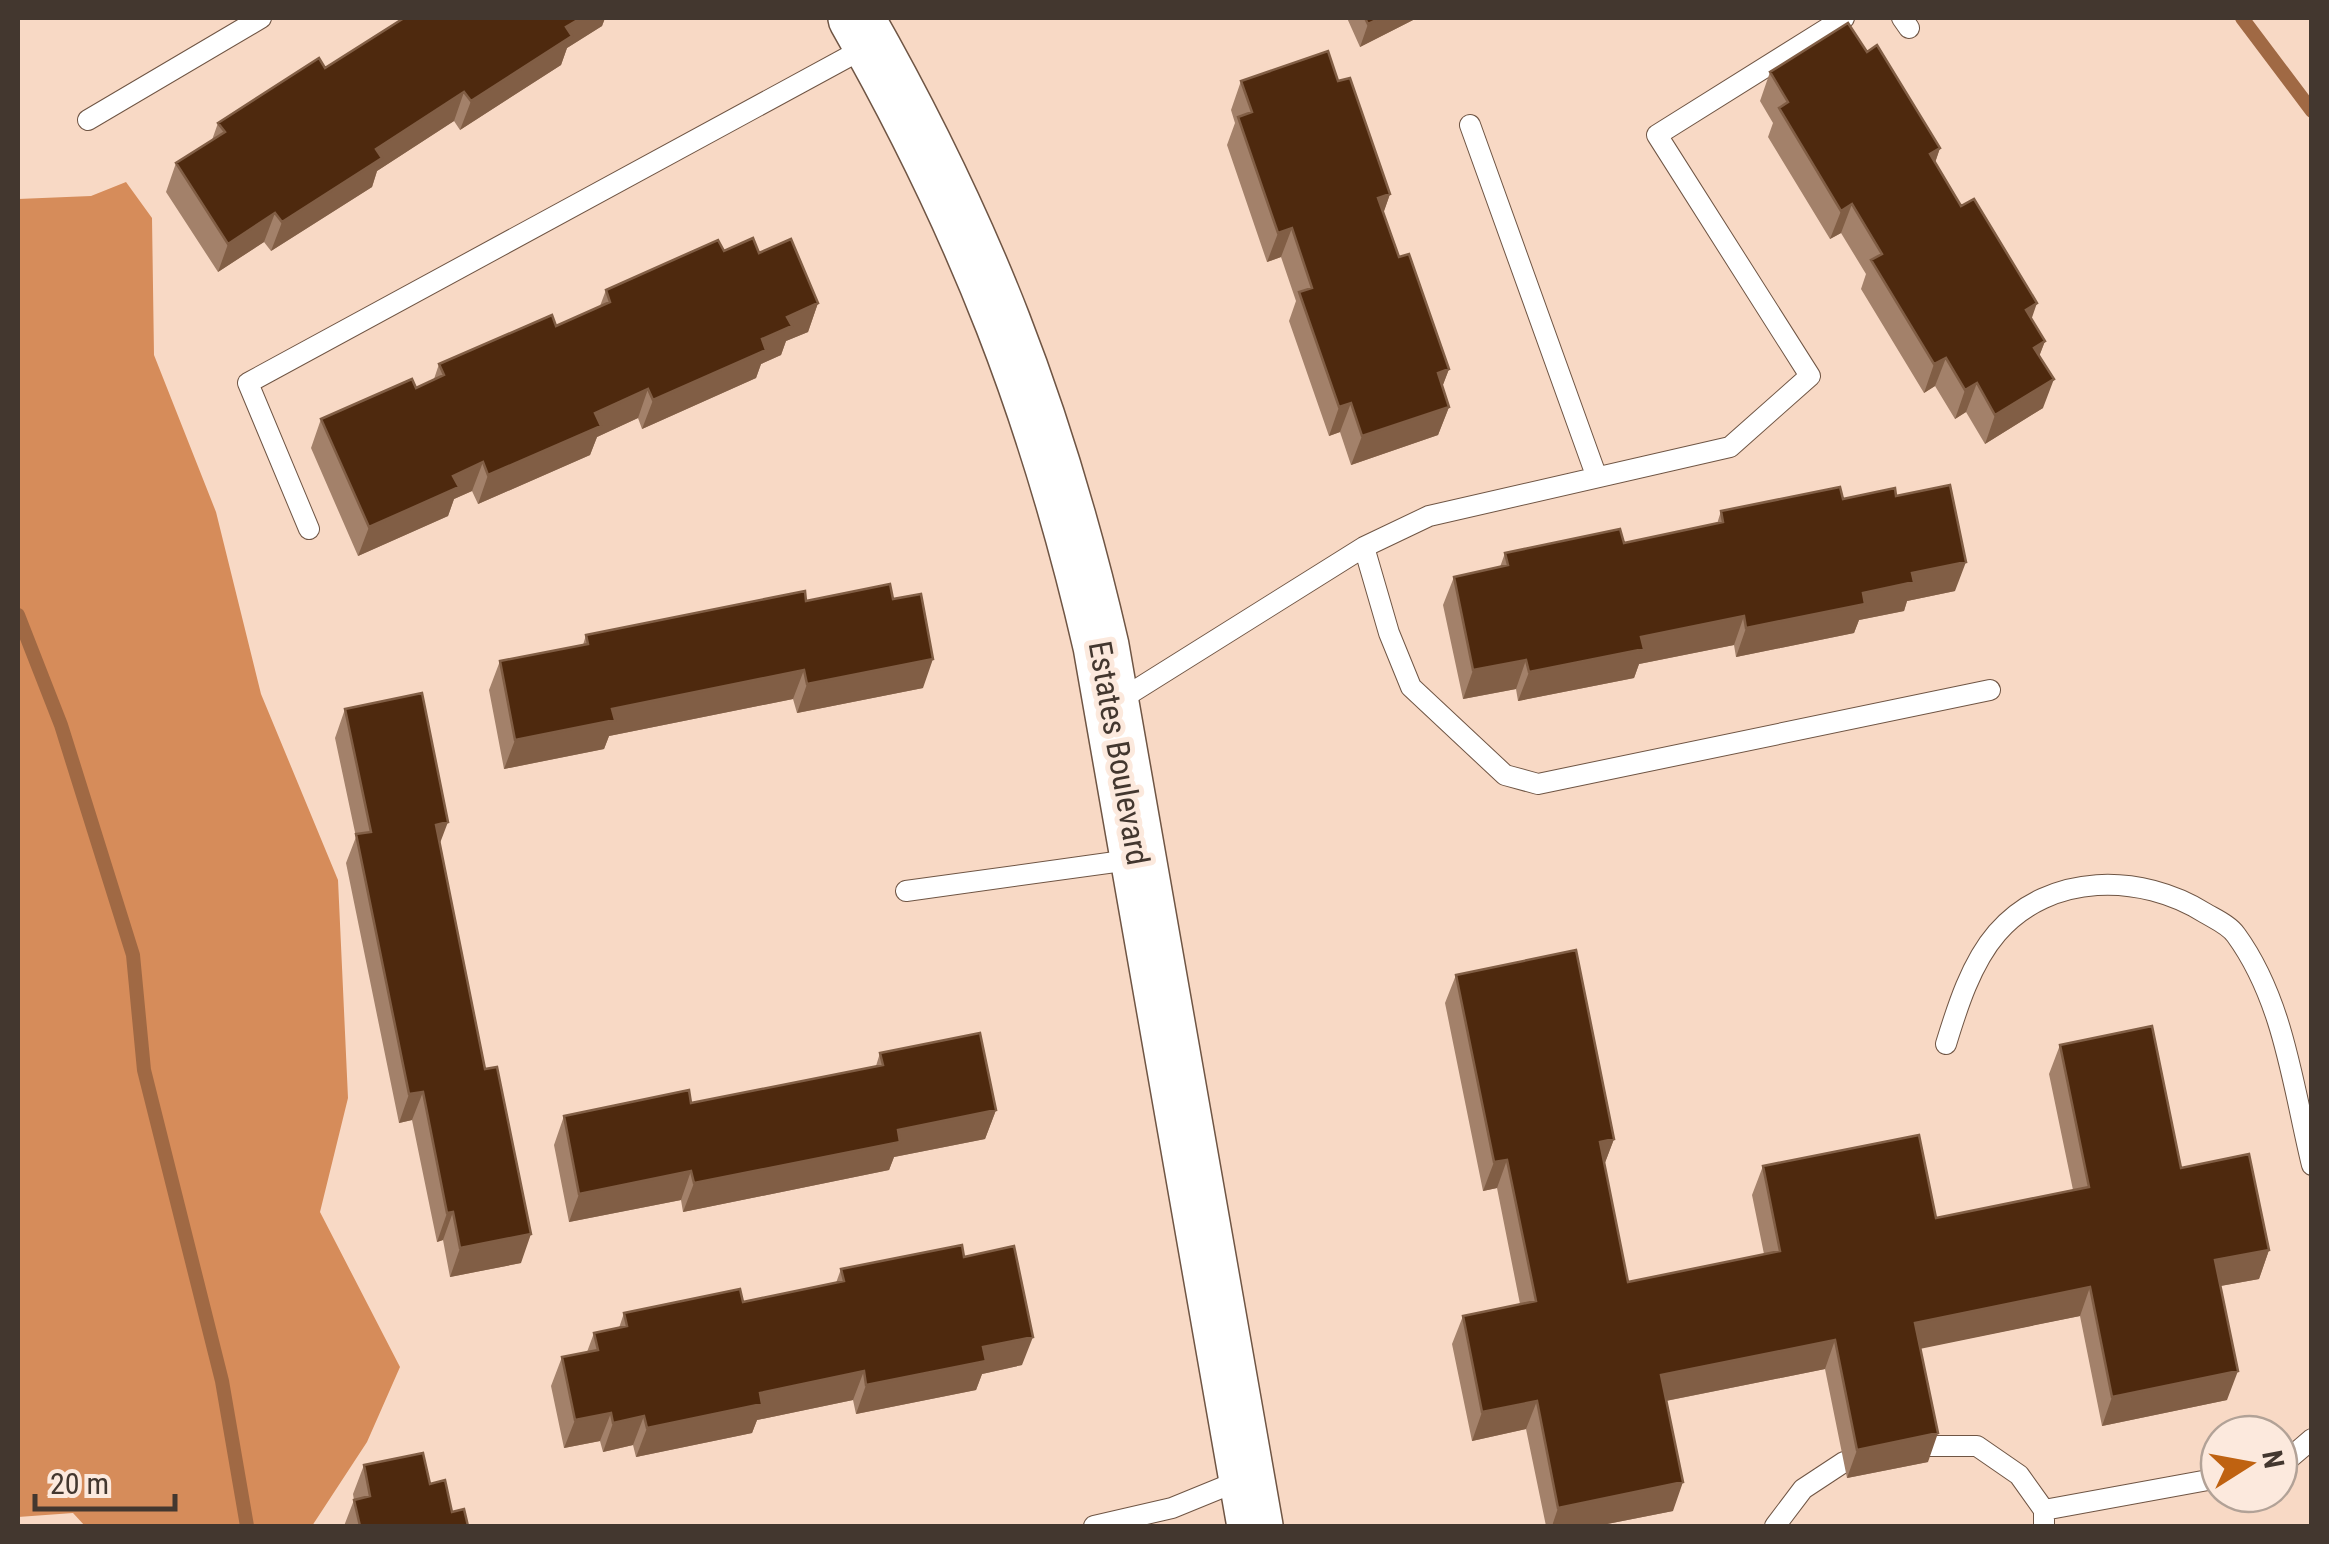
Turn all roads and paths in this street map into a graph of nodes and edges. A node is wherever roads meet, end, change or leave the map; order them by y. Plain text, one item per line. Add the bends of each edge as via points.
1 (261, 18) edge
2 (1844, 18) edge
3 (864, 31) edge
4 (88, 120) dead end
5 (1470, 125) dead end
6 (1596, 475) junction
7 (308, 529) dead end
8 (1364, 547) junction
9 (1990, 690) dead end
10 (1110, 706) junction
11 (1139, 858) junction
12 (906, 891) dead end
13 (1946, 1044) dead end
14 (2312, 1165) edge
15 (1924, 1446) edge
16 (1844, 1462) dead end
17 (2199, 1483) edge
18 (1250, 1502) edge
19 (2044, 1518) edge
20 (1094, 1526) edge
21 (1775, 1526) edge

1 - 4 lane
2 - 6 lane via 1657,135 1810,376 1730,448
3 - 7 lane via 248,383
3 - 10 street, Estates Boulevard via 980,256 1030,386 1071,519
5 - 6 lane
6 - 8 lane via 1429,516
8 - 9 lane via 1411,687 1505,775 1538,784
8 - 10 lane
10 - 11 street, Estates Boulevard
11 - 12 lane
11 - 18 street, Estates Boulevard
13 - 14 lane via 1960,998 1997,933 2050,894 2112,882 2176,895 2234,931 2270,991
15 - 19 lane via 1977,1446 2019,1475
16 - 21 lane via 1802,1490
17 - 19 lane
18 - 20 lane via 1172,1508

